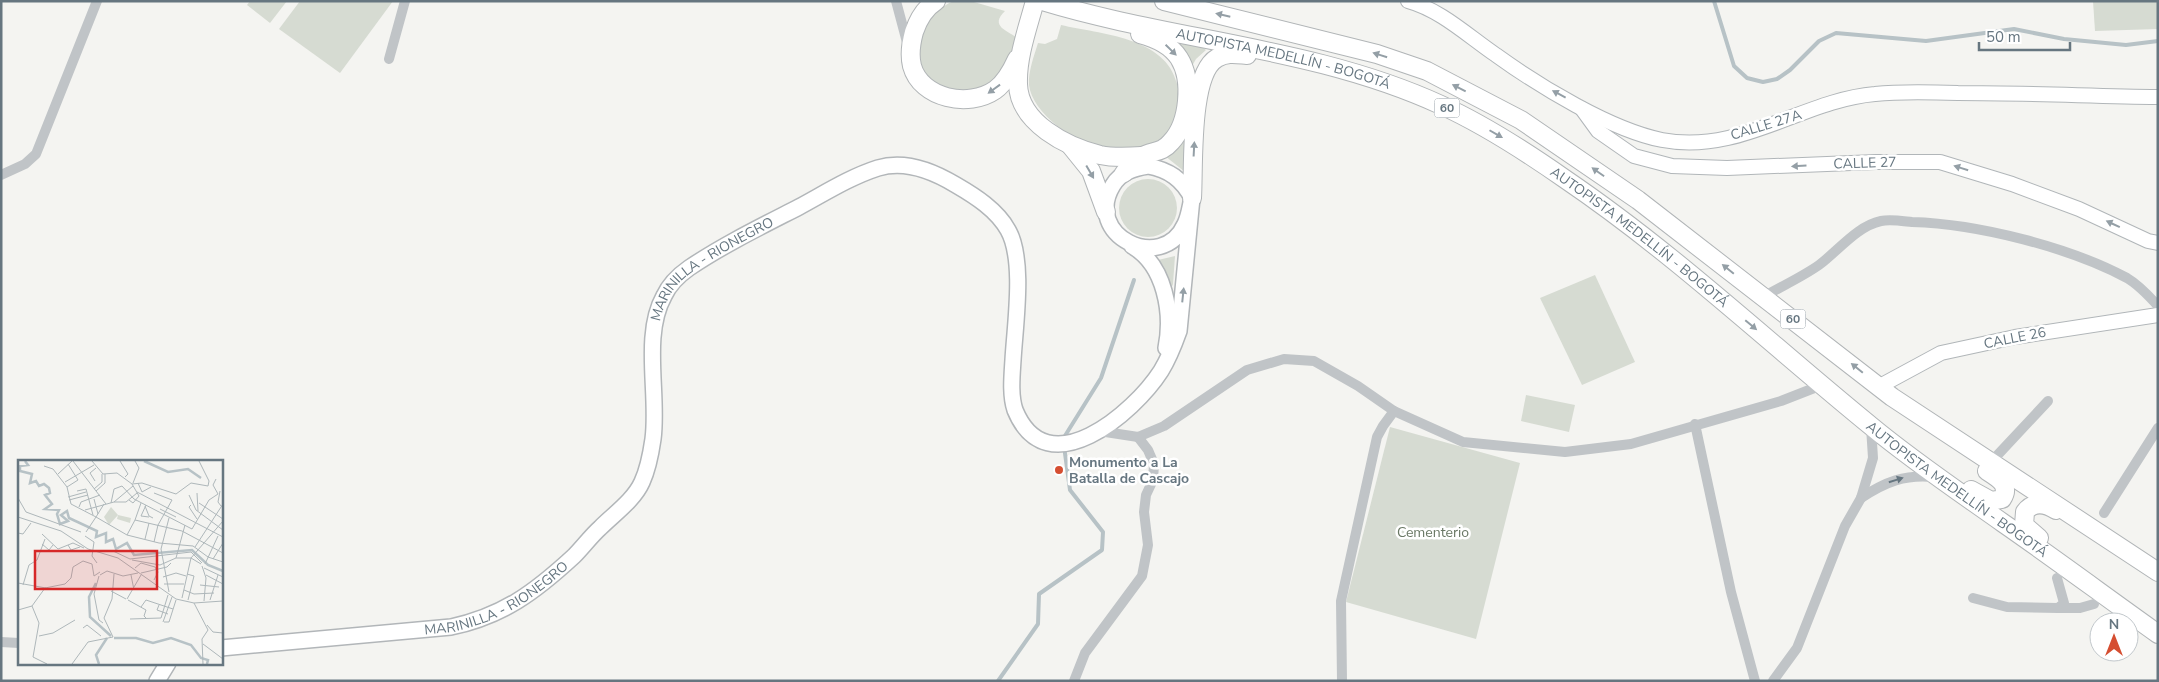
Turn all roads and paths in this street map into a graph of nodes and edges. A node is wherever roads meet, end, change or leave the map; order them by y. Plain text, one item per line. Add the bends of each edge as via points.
1 (97, 1) edge
2 (405, 1) edge
3 (896, 1) edge
4 (936, 1) edge
5 (1035, 1) edge
6 (1042, 1) edge
7 (1164, 1) edge
8 (1408, 1) edge
9 (1096, 16) junction
10 (1022, 50) junction
11 (910, 54) junction
12 (1287, 56) junction
13 (389, 59) dead end
14 (2158, 97) edge
15 (1579, 105) junction
16 (1062, 138) junction
17 (1134, 163) junction
18 (1, 175) edge
19 (1192, 198) junction
20 (1106, 212) junction
21 (1126, 242) junction
22 (2158, 243) edge
23 (1763, 297) junction
24 (2158, 306) edge
25 (2158, 315) edge
26 (1159, 374) junction
27 (1822, 385) junction
28 (1886, 392) junction
29 (2048, 401) dead end
30 (1394, 411) junction
31 (1867, 423) junction
32 (1695, 424) junction
33 (2158, 428) edge
34 (1099, 431) junction
35 (1138, 437) junction
36 (1991, 462) junction
37 (1935, 477) junction
38 (1861, 498) junction
39 (2104, 512) dead end
40 (2132, 554) junction
41 (2158, 572) edge
42 (2056, 578) dead end
43 (1973, 598) dead end
44 (2094, 604) dead end
45 (2058, 608) junction
46 (2158, 629) edge
47 (2158, 634) edge
48 (1, 642) edge
49 (18, 643) edge
50 (222, 648) edge
51 (167, 664) edge
52 (157, 681) edge
53 (1074, 681) edge
54 (1342, 681) edge
55 (1755, 681) edge
56 (1773, 681) edge

1 - 18 street via 36,154 25,164
2 - 13 street
3 - 11 street
4 - 11 highway via 920,18
5 - 10 highway
6 - 9 highway, AUTOPISTA MEDELLÍN - BOGOTÁ / 60
23 -> 7 highway, AUTOPISTA MEDELLÍN - BOGOTÁ / 60 via 1638,200 1552,140 1521,120 1426,71 1320,38
15 -> 8 street, CALLE 27A via 1526,76 1436,13
9 - 12 highway, AUTOPISTA MEDELLÍN - BOGOTÁ / 60
9 -> 17 highway via 1121,28 1154,37 1179,58 1185,73 1185,116 1178,135 1159,152
10 -> 11 highway via 996,89 967,100 929,89 915,75
10 - 16 highway via 1018,85 1022,102 1029,116
19 -> 12 highway via 1197,102 1200,82 1208,66 1227,54 1274,60
12 -> 27 highway, AUTOPISTA MEDELLÍN - BOGOTÁ / 60 via 1399,88 1476,122 1516,145 1628,222
14 - 15 street, CALLE 27A via 1875,94 1838,101 1763,129 1706,141 1664,140 1634,132
22 -> 15 street, CALLE 27 via 2012,184 1940,162 1727,168 1672,166 1634,156 1598,131
16 - 17 highway via 1100,155
16 -> 20 highway via 1091,171
17 - 19 main road via 1162,168 1174,175
17 - 20 main road via 1110,190
19 - 21 main road via 1185,224 1166,244 1139,248
26 -> 19 main road via 1173,350 1178,331
20 - 21 main road via 1113,229
21 - 26 main road via 1143,252 1161,282 1169,323
23 - 24 street via 1819,265 1865,228 1881,221 1900,221 1970,228 2092,262 2129,279
28 -> 23 highway, AUTOPISTA MEDELLÍN - BOGOTÁ / 60
25 - 28 street, CALLE 26 via 2015,337 1941,353
26 - 34 main road, MARINILLA - RIONEGRO via 1138,399
27 - 31 highway, AUTOPISTA MEDELLÍN - BOGOTÁ / 60
27 - 32 street via 1781,401
28 - 31 highway via 1901,412 2000,479 2006,492 2002,499 1985,499 1877,425
28 - 36 highway, AUTOPISTA MEDELLÍN - BOGOTÁ / 60
29 - 36 street
30 - 32 street via 1463,442 1565,452 1631,444
30 - 35 street via 1314,361 1284,359 1247,370 1164,426
30 - 54 street via 1377,437 1341,601
31 - 37 highway, AUTOPISTA MEDELLÍN - BOGOTÁ / 60
31 - 38 street via 1873,458
32 - 55 street via 1731,592
33 - 39 street
34 - 35 street
34 - 50 main road, MARINILLA - RIONEGRO via 1065,445 1038,438 1022,423 1014,407 1017,262 1007,227 988,207 941,176 916,168 882,167 856,177 759,228 674,280 657,312 654,437 641,484 576,554 529,593 500,612 477,622 451,627
35 - 53 street via 1154,464 1153,480 1145,504 1148,545 1142,576 1085,653
36 - 40 highway, AUTOPISTA MEDELLÍN - BOGOTÁ / 60
38 -> 37 street via 1882,484 1900,478 1912,475
37 - 47 highway, AUTOPISTA MEDELLÍN - BOGOTÁ / 60
38 - 56 street via 1845,526 1798,648
40 - 41 highway, AUTOPISTA MEDELLÍN - BOGOTÁ / 60
40 - 46 highway via 2106,545 2050,506 2035,504 2025,512 2023,519 2028,530 2138,608
42 - 45 street via 2064,603
43 - 45 street via 2007,607
44 - 45 street
48 - 49 street
51 - 52 main road

